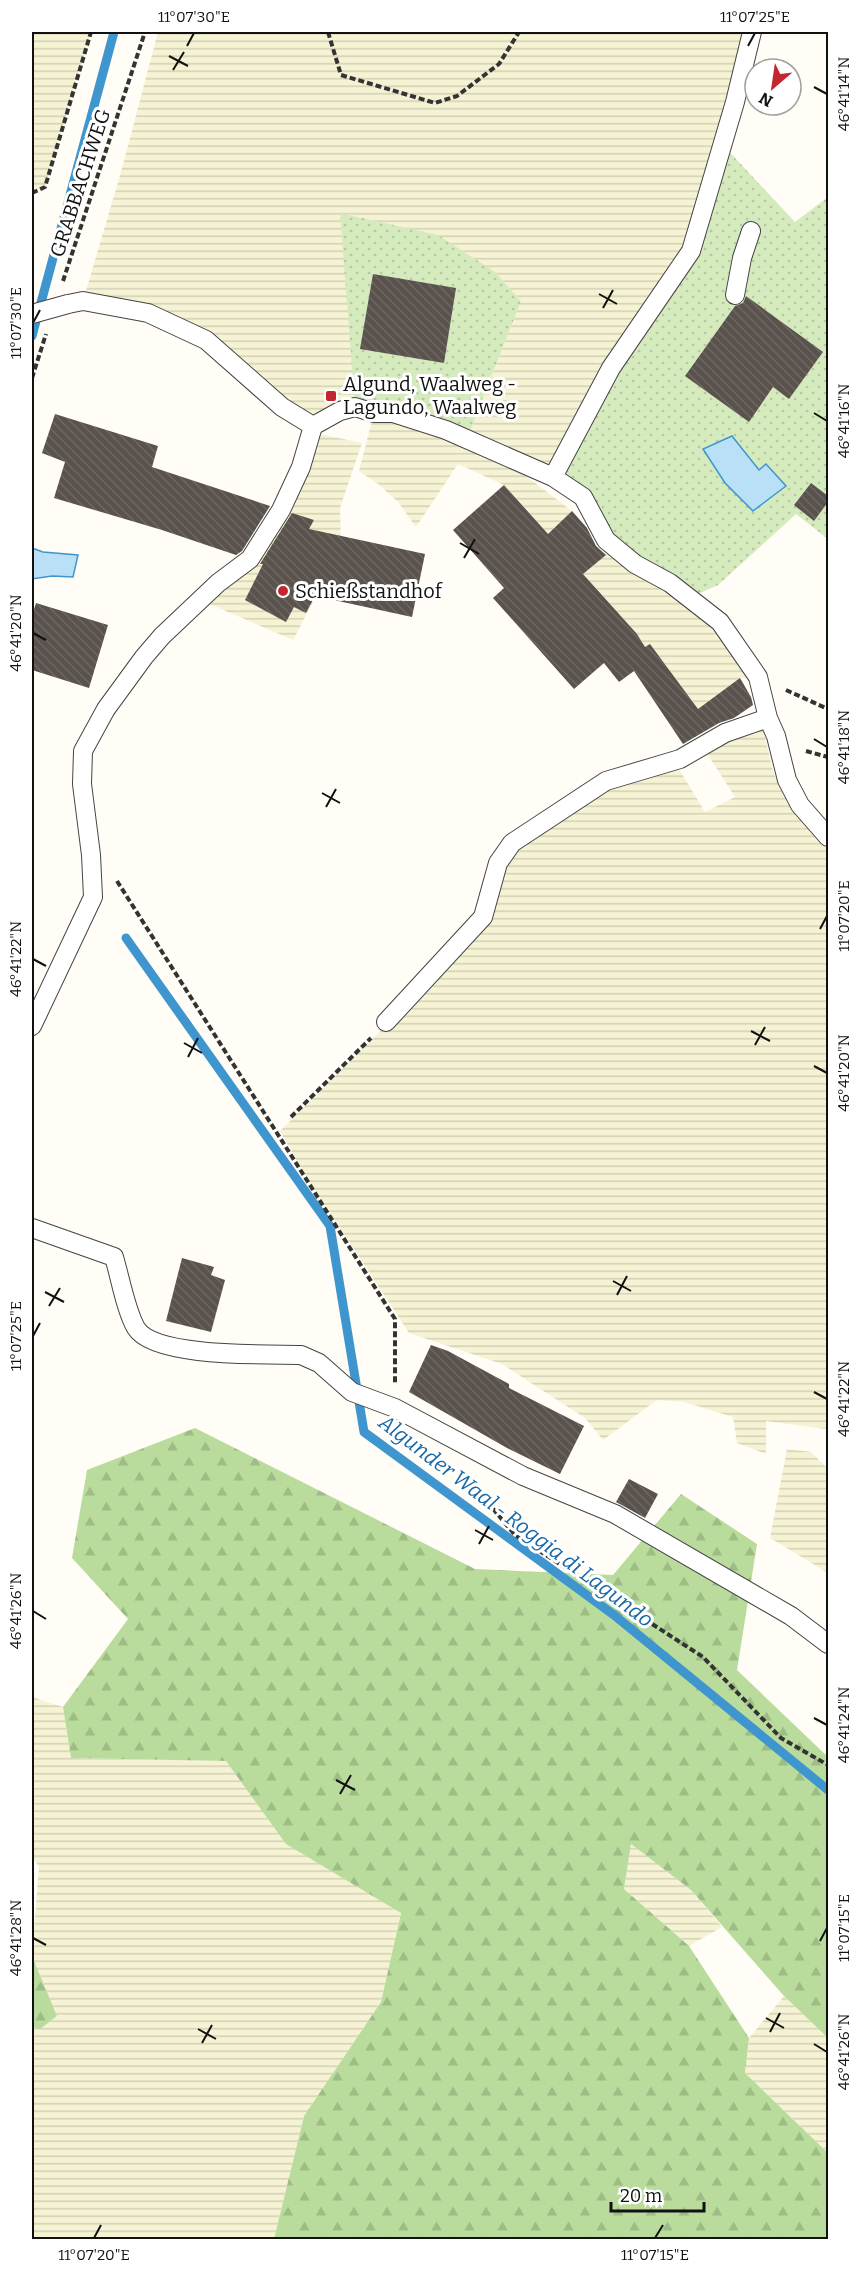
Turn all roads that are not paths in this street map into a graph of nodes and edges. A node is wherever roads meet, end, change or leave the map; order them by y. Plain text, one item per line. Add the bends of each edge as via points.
1 (752, 32) edge
2 (751, 231) dead end
3 (735, 296) dead end
4 (32, 314) edge
5 (313, 426) junction
6 (553, 477) junction
7 (768, 718) junction
8 (828, 837) edge
9 (386, 1022) road end
10 (32, 1026) edge
11 (32, 1228) edge
12 (828, 1644) edge

1 - 6 lane via 691,251 610,368
2 - 3 lane
4 - 5 lane, bridge via 83,301 148,312 206,340 282,407
5 - 6 lane via 355,407 393,413 446,430
5 - 10 lane via 301,467 281,510 250,559 218,582 162,636 94,728 83,751 93,897
6 - 7 lane via 583,497 606,540 720,622 758,677
7 - 8 lane via 786,780 800,805
7 - 9 lane via 725,733 680,759 606,781 512,843 498,863 483,917
11 - 12 lane via 114,1257 136,1328 147,1340 175,1348 301,1355 319,1363 352,1392 395,1408 523,1476 615,1514 791,1616

